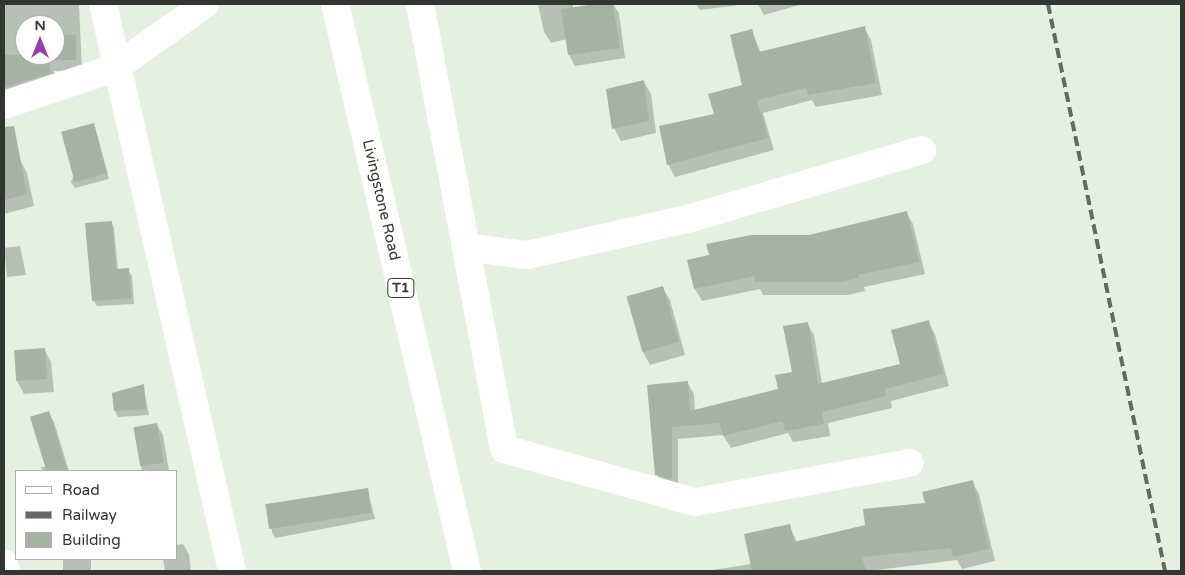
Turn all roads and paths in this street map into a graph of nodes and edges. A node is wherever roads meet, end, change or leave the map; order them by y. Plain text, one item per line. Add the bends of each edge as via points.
1 (103, 4) edge
2 (205, 4) edge
3 (335, 4) edge
4 (420, 4) edge
5 (116, 68) junction
6 (4, 105) edge
7 (922, 150) dead end
8 (466, 247) junction
9 (909, 463) dead end
10 (4, 563) edge
11 (6, 571) edge
12 (232, 571) edge
13 (467, 571) edge

1 - 5 main road
2 - 5 main road
3 - 13 main road, Livingstone Road / T1
4 - 8 main road
5 - 6 main road
5 - 12 main road
7 - 8 main road via 691,218 527,254
8 - 9 main road via 504,449 695,502
10 - 11 main road

